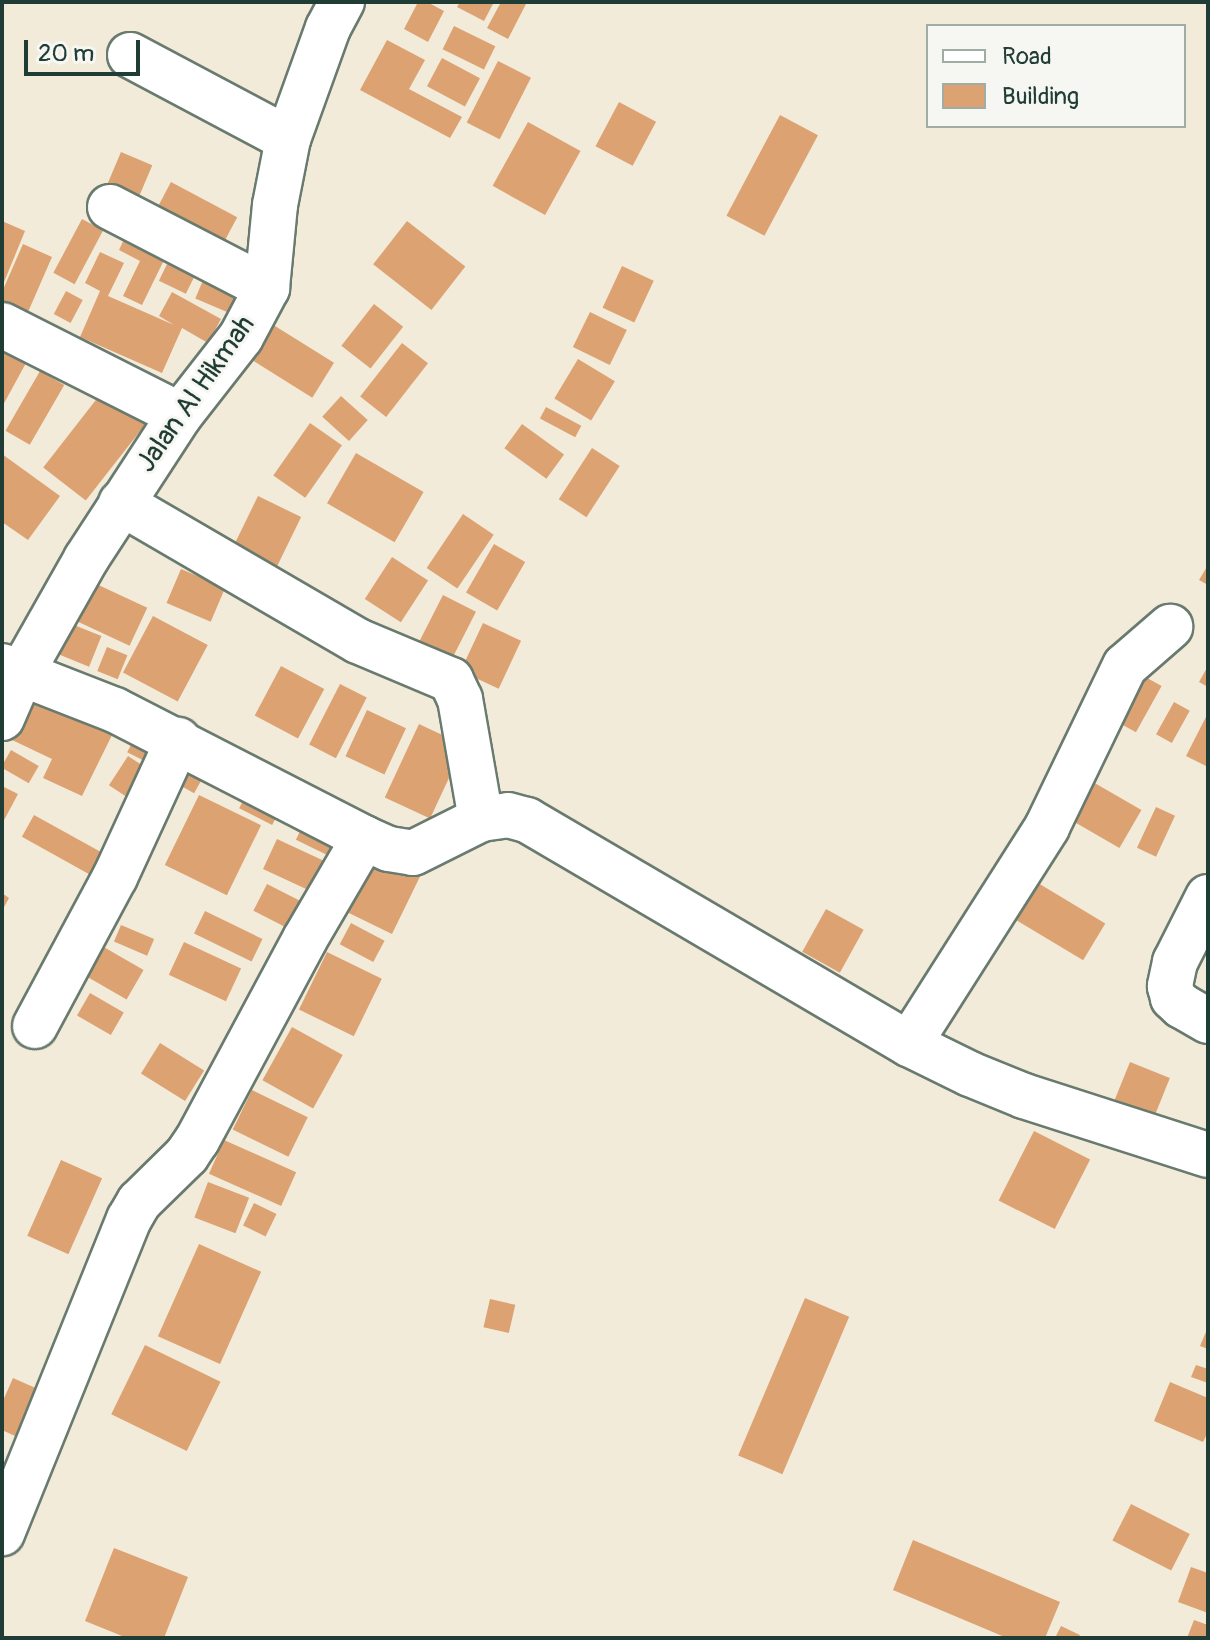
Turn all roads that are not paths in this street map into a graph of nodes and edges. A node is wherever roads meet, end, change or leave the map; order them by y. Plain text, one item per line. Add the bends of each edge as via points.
1 (342, 2) edge
2 (130, 55) dead end
3 (288, 139) junction
4 (110, 207) dead end
5 (267, 288) junction
6 (2, 325) edge
7 (180, 415) junction
8 (121, 503) junction
9 (1170, 627) dead end
10 (12, 670) edge
11 (2, 718) edge
12 (178, 740) junction
13 (481, 819) junction
14 (364, 838) junction
15 (1208, 897) edge
16 (1208, 1021) edge
17 (35, 1026) dead end
18 (909, 1044) junction
19 (1208, 1155) edge
20 (2, 1533) edge

1 - 3 street, Jalan Al Hikmah
2 - 3 street
3 - 5 street, Jalan Al Hikmah
4 - 5 street
5 - 7 street, Jalan Al Hikmah via 241,337
6 - 7 street
7 - 8 street, Jalan Al Hikmah
8 - 10 street, Jalan Al Hikmah
8 - 13 street via 358,641 451,680 460,699
9 - 18 street via 1125,666 1047,827
10 - 11 street, Jalan Al Hikmah
10 - 12 street
12 - 14 street
12 - 17 street via 115,877
13 - 14 street via 413,853
13 - 18 street via 508,815 554,834
14 - 20 street via 197,1140 129,1219
15 - 16 street via 1175,962 1170,986 1173,998
18 - 19 street via 1024,1096

